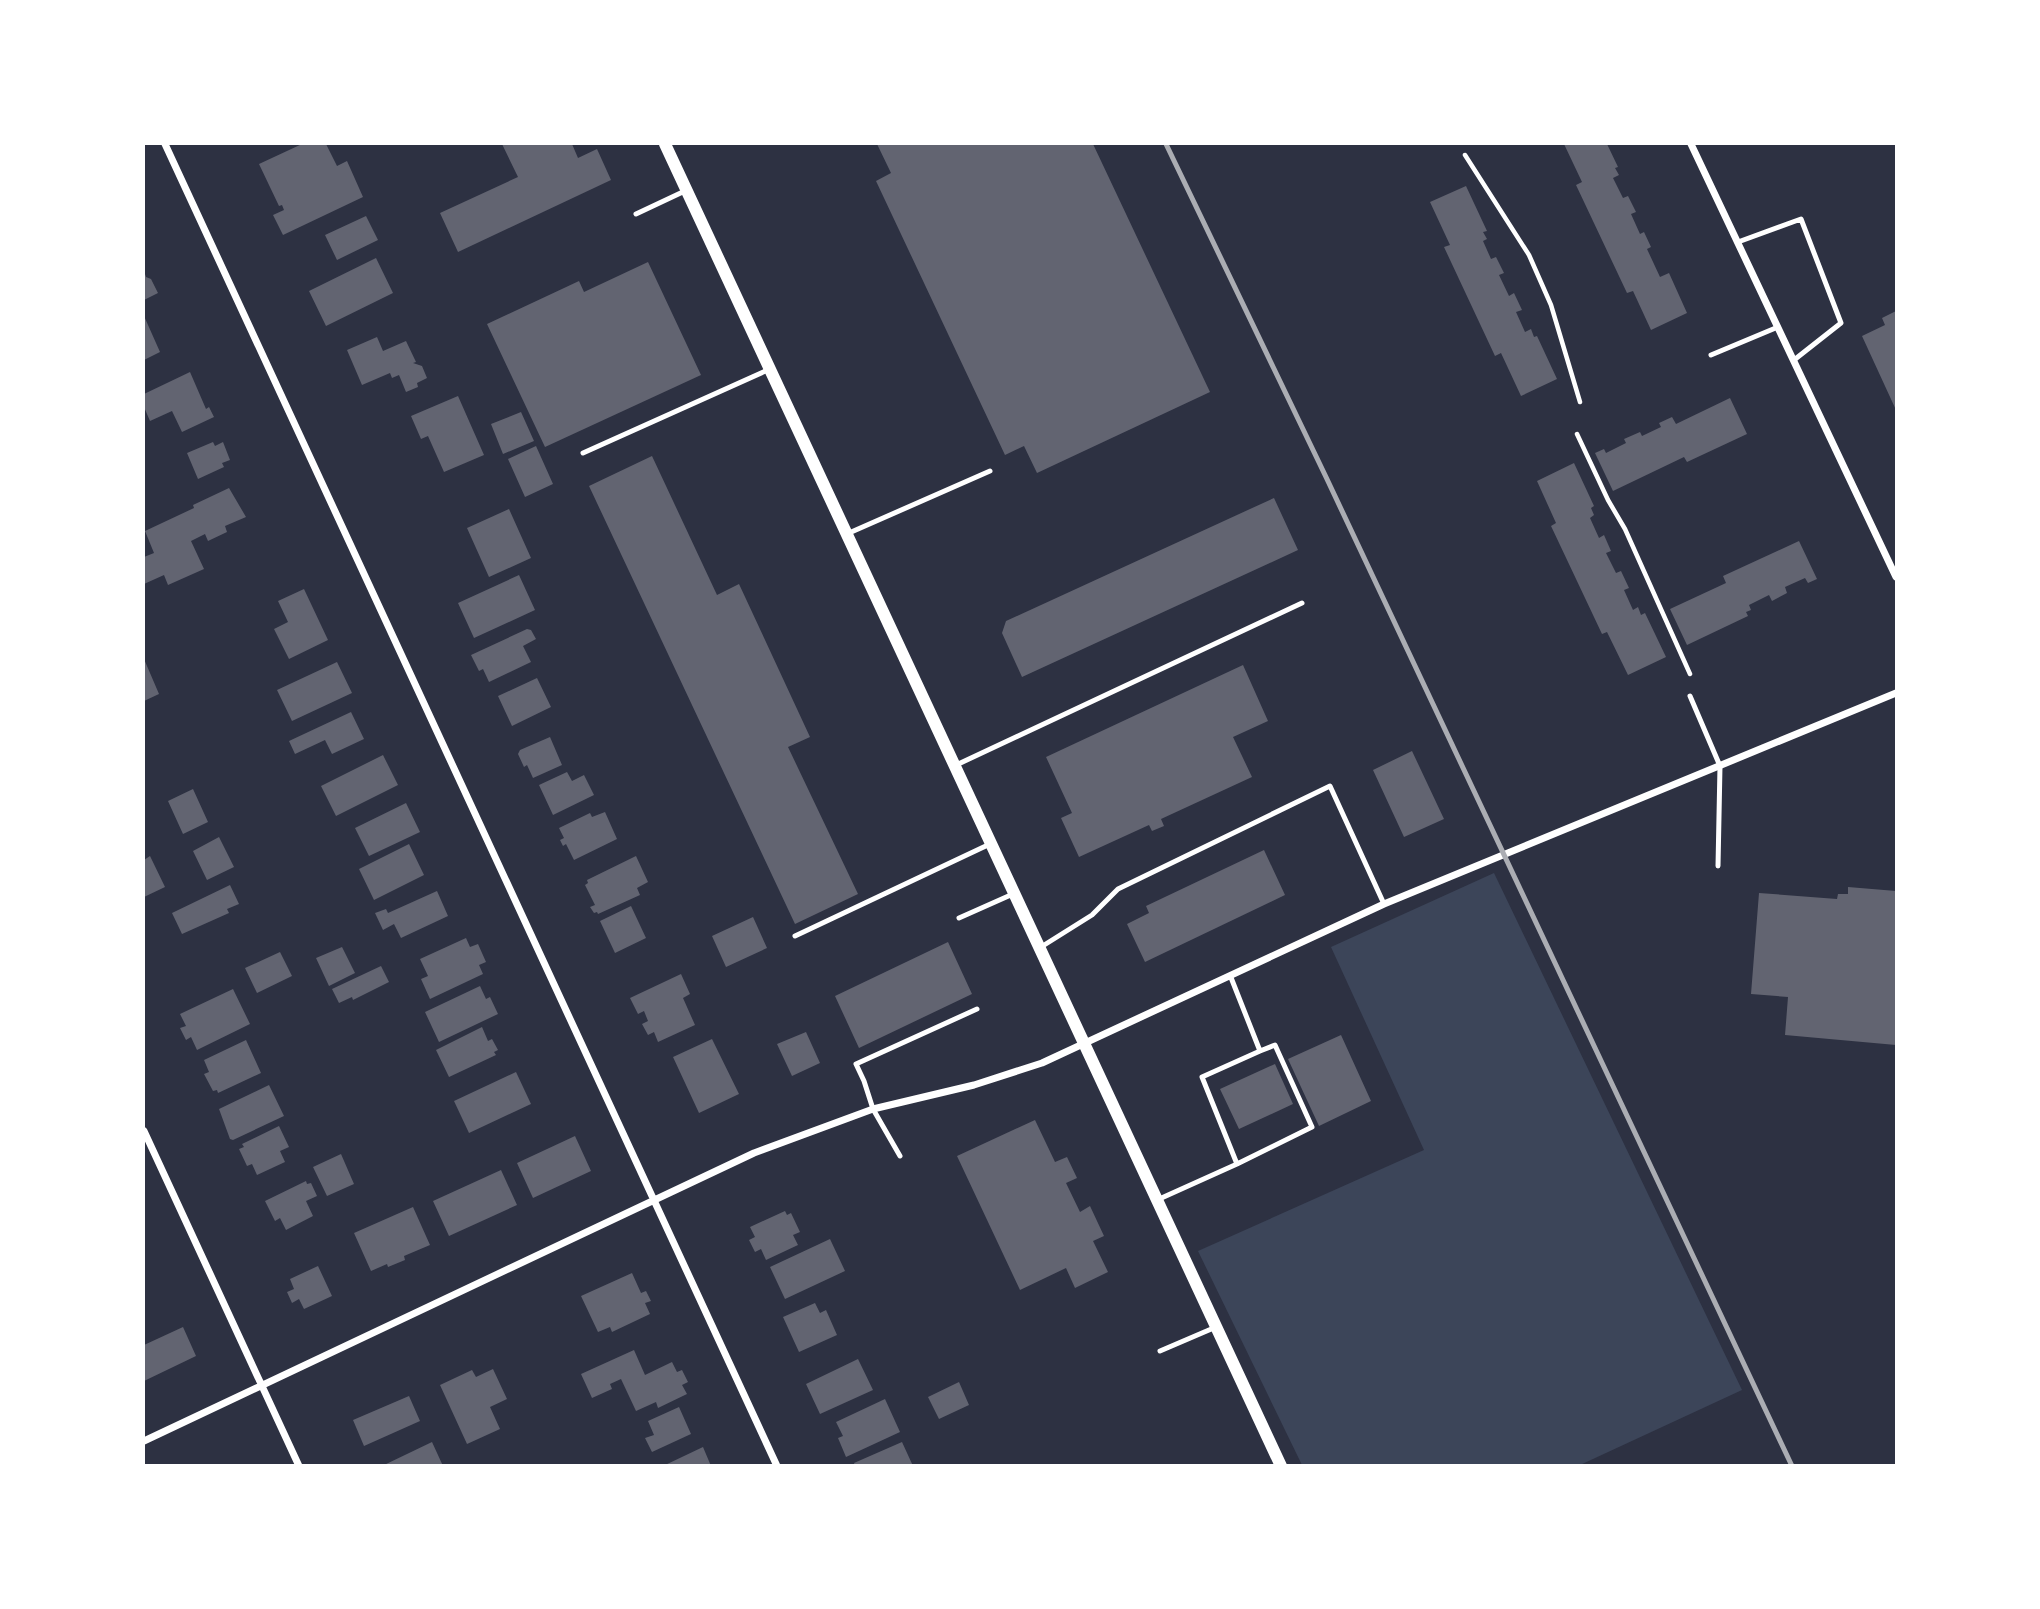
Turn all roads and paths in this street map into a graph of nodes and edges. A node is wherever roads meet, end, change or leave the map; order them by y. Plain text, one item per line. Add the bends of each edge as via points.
1 (165, 144) edge
2 (665, 144) edge
3 (1692, 144) edge
4 (1465, 155) dead end
5 (687, 190) junction
6 (636, 214) dead end
7 (1738, 242) junction
8 (1778, 327) junction
9 (1711, 355) dead end
10 (1794, 360) junction
11 (770, 369) junction
12 (1580, 402) dead end
13 (1577, 434) dead end
14 (583, 453) dead end
15 (990, 471) dead end
16 (846, 534) junction
17 (1896, 577) edge
18 (1302, 603) dead end
19 (1690, 674) dead end
20 (1896, 693) edge
21 (1690, 696) dead end
22 (954, 766) junction
23 (1720, 766) junction
24 (990, 844) junction
25 (1718, 866) dead end
26 (1013, 894) junction
27 (1384, 904) junction
28 (959, 918) dead end
29 (795, 936) dead end
30 (1039, 948) junction
31 (1230, 975) junction
32 (977, 1009) dead end
33 (1083, 1044) junction
34 (1260, 1051) junction
35 (873, 1109) junction
36 (144, 1131) edge
37 (900, 1156) dead end
38 (1237, 1164) junction
39 (654, 1200) junction
40 (1157, 1200) junction
41 (1216, 1326) junction
42 (1160, 1351) dead end
43 (262, 1386) junction
44 (144, 1441) edge
45 (299, 1465) edge
46 (777, 1465) edge
47 (1281, 1465) edge

1 - 39 street
2 - 5 street
3 - 7 street
4 - 12 path via 1529,256 1551,305
5 - 6 lane
5 - 11 street
7 - 8 street
7 - 10 lane via 1801,219 1841,323
8 - 9 lane
8 - 10 street
10 - 17 street
11 - 14 lane
11 - 16 street
13 - 19 path
15 - 16 lane
16 - 22 street
18 - 22 lane
20 - 23 street
21 - 23 lane
22 - 24 street
23 - 25 lane
23 - 27 street
24 - 26 street
24 - 29 lane
26 - 28 lane
26 - 30 street
27 - 30 lane via 1330,786 1118,890 1092,915
27 - 31 street
30 - 33 street
31 - 33 street
31 - 34 lane
32 - 35 lane via 856,1064
33 - 35 street via 986,1081
33 - 40 street
34 - 38 lane via 1202,1077
34 - 38 lane via 1275,1045 1312,1127
35 - 37 lane
35 - 39 street via 754,1153
36 - 43 street
38 - 40 lane
39 - 43 street
39 - 46 street
40 - 41 street
41 - 42 lane
41 - 47 street
43 - 44 street
43 - 45 street

